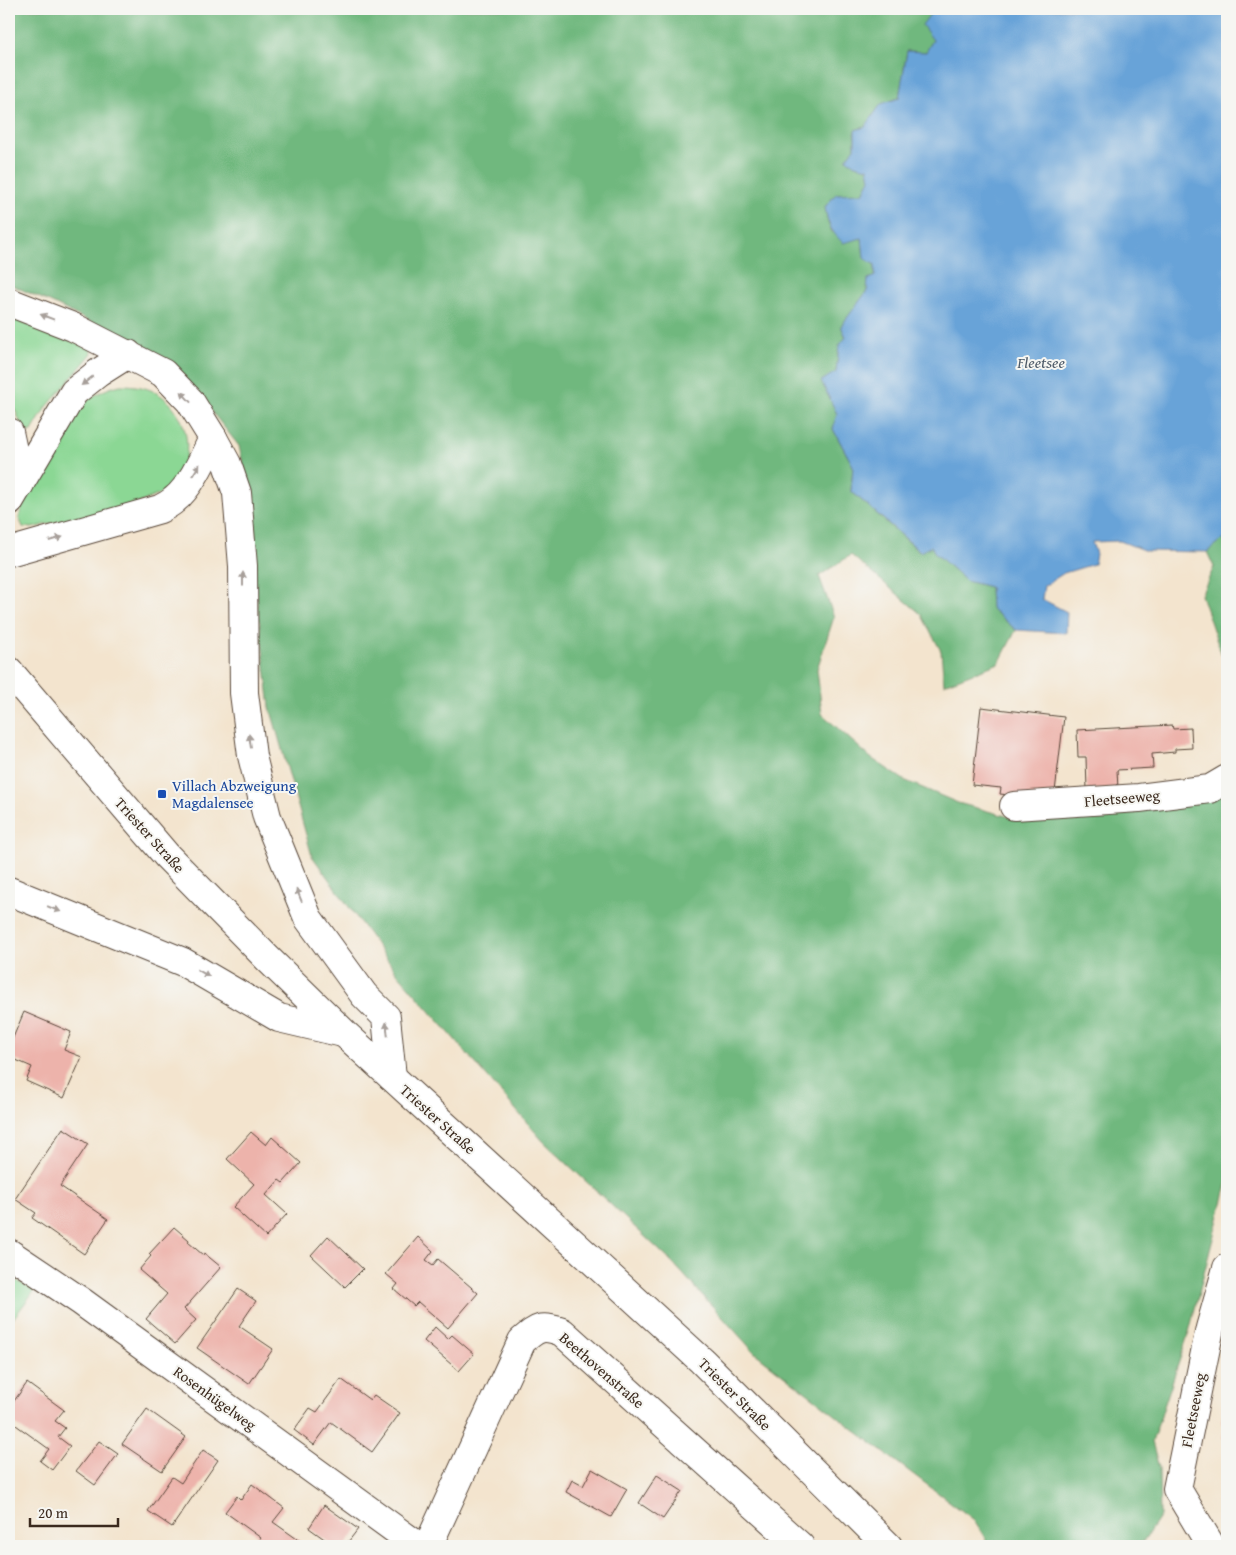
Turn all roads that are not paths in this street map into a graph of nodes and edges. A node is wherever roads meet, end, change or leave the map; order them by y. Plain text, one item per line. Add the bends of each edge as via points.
1 (9, 302) edge
2 (128, 354) junction
3 (9, 432) edge
4 (213, 438) junction
5 (15, 493) edge
6 (9, 552) edge
7 (9, 671) edge
8 (1227, 779) edge
9 (1014, 806) dead end
10 (9, 891) edge
11 (345, 1034) junction
12 (392, 1077) junction
13 (9, 1254) edge
14 (1227, 1268) edge
15 (418, 1546) edge
16 (428, 1546) edge
17 (800, 1546) edge
18 (888, 1546) edge
19 (1211, 1546) edge

2 -> 1 street via 73,327
4 -> 2 street via 190,401 163,373
2 -> 5 street via 74,392
3 - 5 street
6 -> 4 street via 160,509 175,500 184,489
12 -> 4 street via 386,1018 364,995 308,918 266,817 252,756 244,693 243,566 237,493
7 - 11 street, Triester Straße via 166,856
8 - 9 street, Fleetseeweg via 1210,789 1139,798
10 -> 11 street via 183,962 279,1018
11 - 12 street, Triester Straße
12 - 18 street, Triester Straße via 702,1361
13 - 15 street, Rosenhügelweg via 82,1302
14 - 19 street, Fleetseeweg via 1210,1328 1177,1489
16 - 17 street, Beethovenstraße via 522,1340 535,1329 548,1327 562,1332

